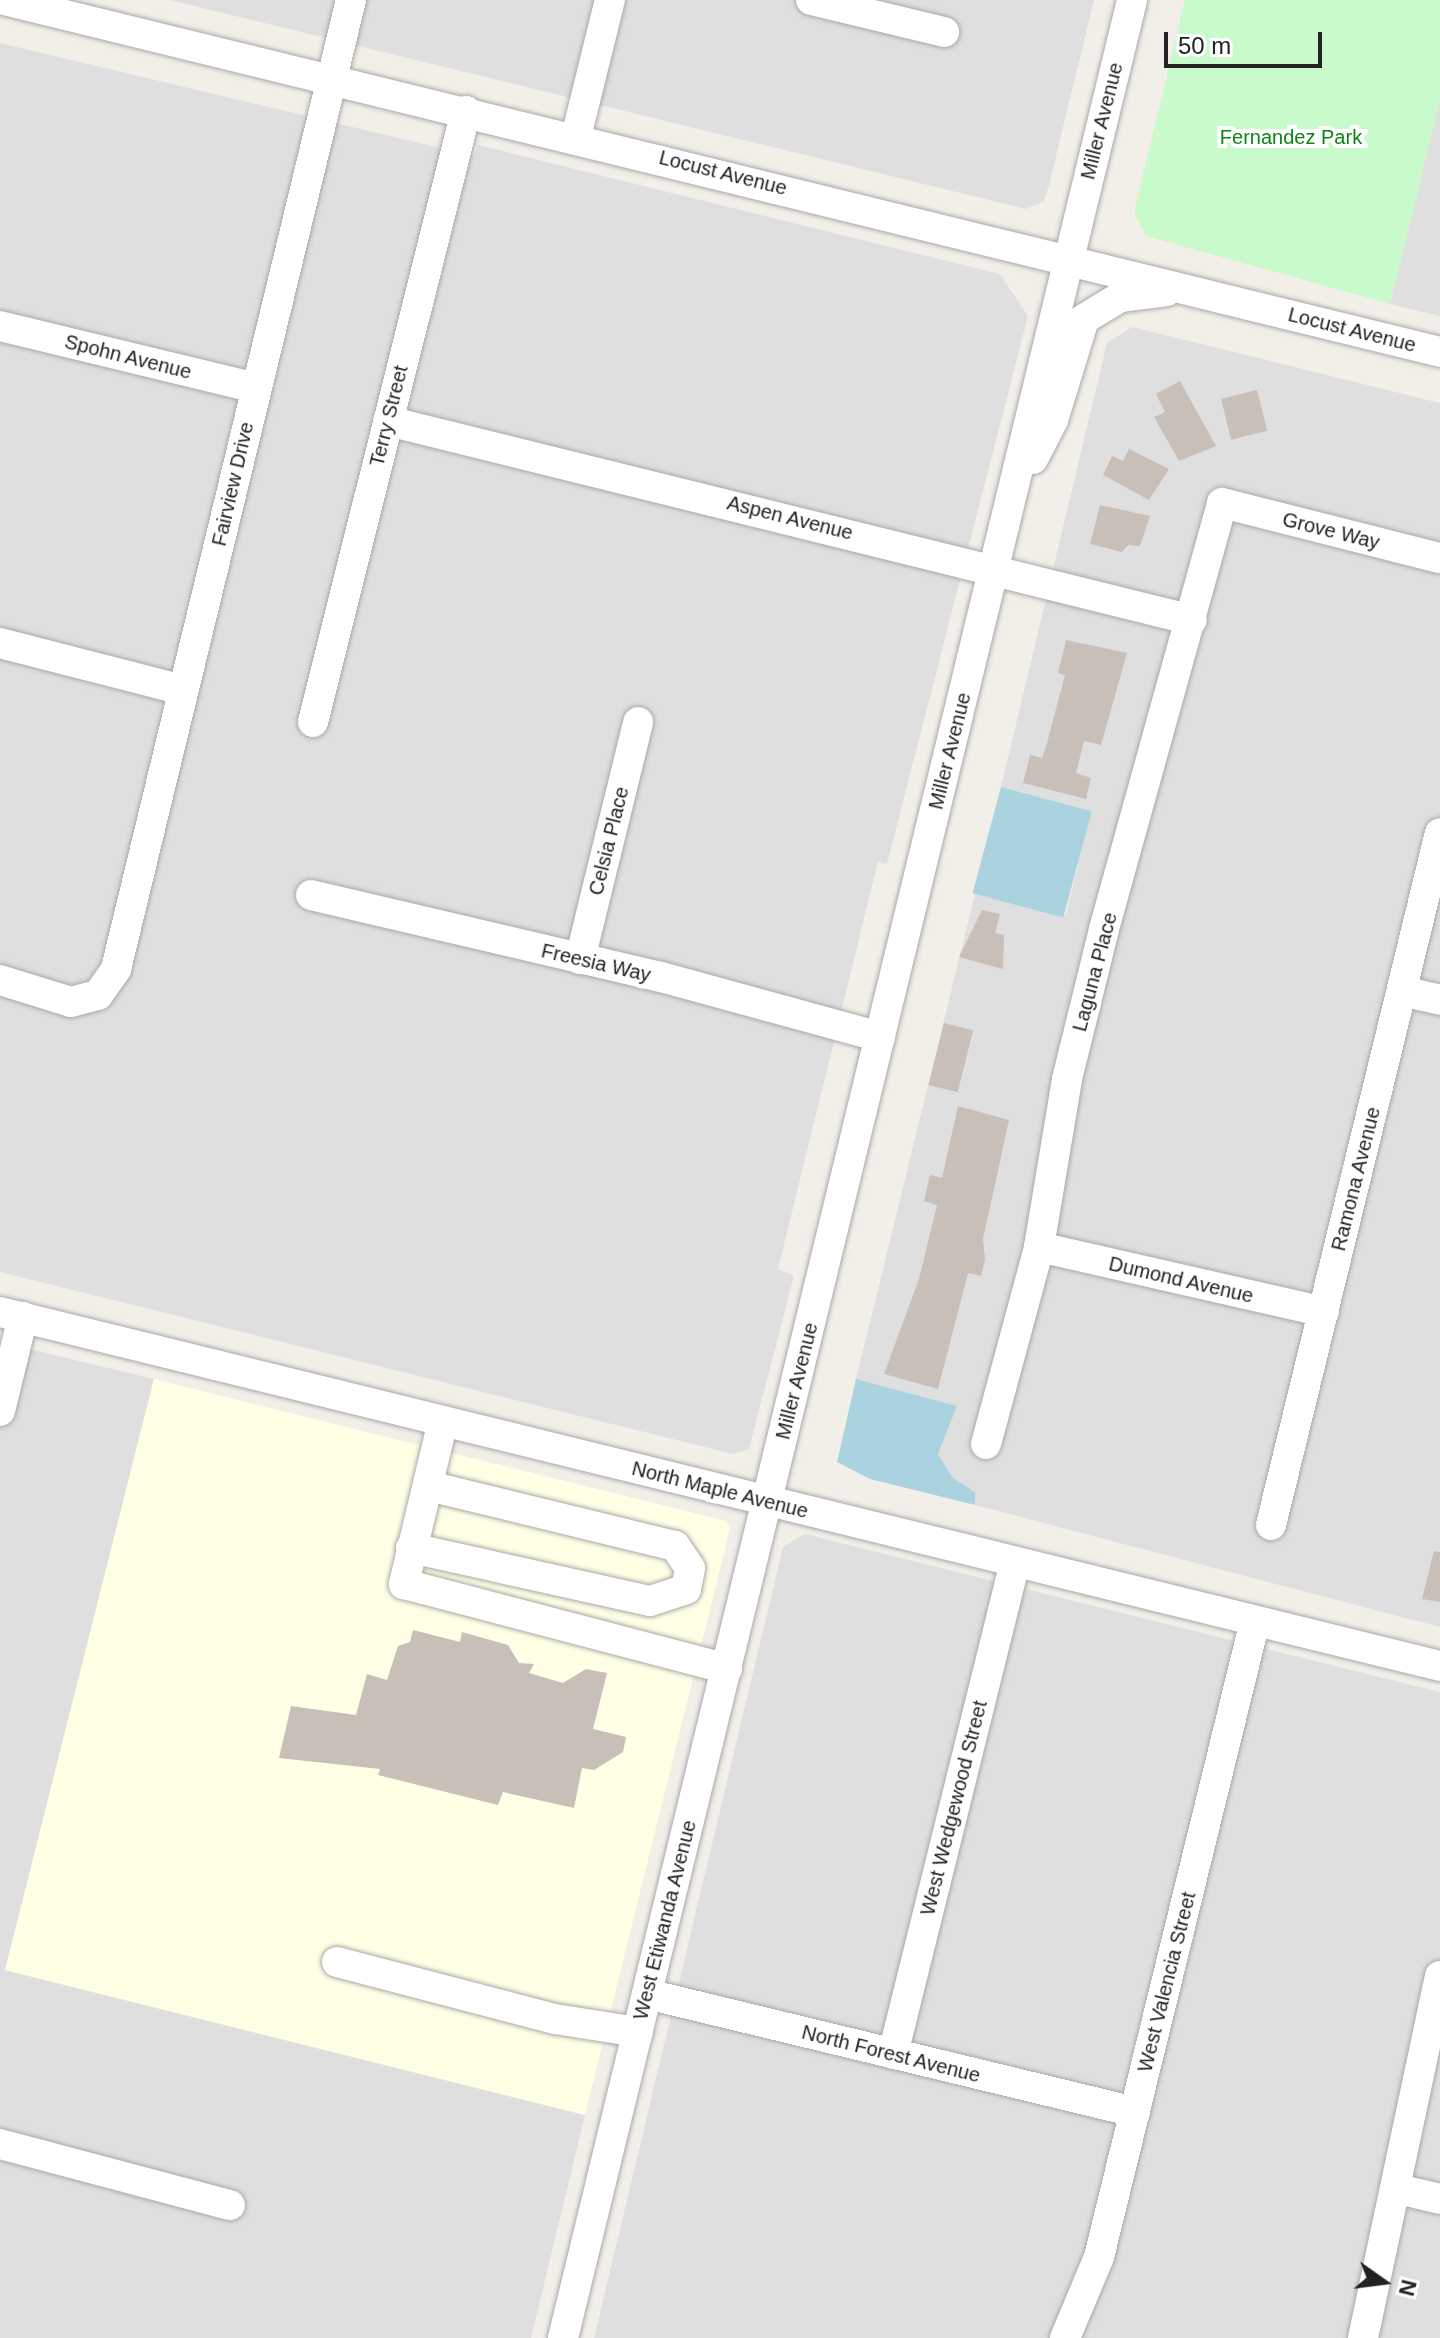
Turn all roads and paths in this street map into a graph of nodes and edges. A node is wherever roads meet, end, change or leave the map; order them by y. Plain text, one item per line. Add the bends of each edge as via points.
1 (4, 0) edge
2 (351, 0) edge
3 (610, 0) edge
4 (811, 0) edge
5 (1132, 0) edge
6 (85, 10) edge
7 (944, 32) dead end
8 (333, 80) junction
9 (466, 111) junction
10 (576, 137) junction
11 (1069, 258) junction
12 (1188, 289) junction
13 (0, 326) edge
14 (1440, 352) edge
15 (256, 388) junction
16 (388, 421) junction
17 (1222, 503) joint
18 (1009, 507) junction
19 (1440, 558) edge
20 (995, 569) junction
21 (1192, 620) junction
22 (0, 643) edge
23 (183, 690) junction
24 (313, 722) dead end
25 (638, 722) dead end
26 (1440, 833) edge
27 (311, 895) dead end
28 (580, 959) junction
29 (0, 980) edge
30 (1402, 991) junction
31 (1440, 1000) edge
32 (880, 1037) junction
33 (1039, 1247) junction
34 (1324, 1312) junction
35 (11, 1314) edge
36 (0, 1411) edge
37 (443, 1421) junction
38 (986, 1444) dead end
39 (429, 1486) junction
40 (768, 1502) junction
41 (1271, 1525) dead end
42 (411, 1548) junction
43 (1015, 1562) junction
44 (1255, 1621) junction
45 (1440, 1666) edge
46 (727, 1669) junction
47 (337, 1962) dead end
48 (1440, 1976) edge
49 (647, 1994) junction
50 (638, 2032) junction
51 (893, 2054) junction
52 (1135, 2112) junction
53 (0, 2144) edge
54 (1398, 2189) junction
55 (1440, 2199) edge
56 (230, 2205) dead end
57 (563, 2338) edge
58 (1065, 2338) edge
59 (1363, 2338) edge

1 - 6 street, Locust Avenue
2 - 8 street, Fairview Drive
3 - 10 street
4 - 7 street
5 - 11 street, Miller Avenue
6 - 8 street, Locust Avenue
8 - 9 street, Locust Avenue
8 - 15 street, Fairview Drive
9 - 10 street, Locust Avenue
9 - 16 street, Terry Street
10 - 11 street, Locust Avenue
11 - 12 street, Locust Avenue
11 - 18 street, Miller Avenue
12 - 14 street, Locust Avenue
12 - 18 street via 1120,297 1084,319 1053,420
13 - 15 street, Spohn Avenue
15 - 23 street, Fairview Drive
16 - 20 street, Aspen Avenue
16 - 24 street, Terry Street
17 - 19 street, Grove Way
17 - 21 street, Laguna Place
18 - 20 street, Miller Avenue
20 - 21 street, Aspen Avenue
20 - 32 street, Miller Avenue
21 - 33 street, Laguna Place via 1067,1079
22 - 23 street
23 - 29 street, Fairview Drive via 116,969 98,995 71,1002
25 - 28 street, Celsia Place
26 - 30 street, Ramona Avenue
27 - 28 street, Freesia Way
28 - 32 street, Freesia Way
30 - 31 street
30 - 34 street, Ramona Avenue
32 - 40 street, Miller Avenue
33 - 34 street, Dumond Avenue
33 - 38 street, Laguna Place
34 - 41 street, Ramona Avenue
35 - 36 street
35 - 37 street, North Maple Avenue
37 - 39 street
37 - 40 street, North Maple Avenue
39 - 42 street
39 - 42 street via 675,1546 690,1568 686,1589 650,1601
40 - 43 street, North Maple Avenue
40 - 46 street, West Etiwanda Avenue
42 - 46 street via 404,1584
43 - 44 street, North Maple Avenue
43 - 51 street, West Wedgewood Street
44 - 45 street, North Maple Avenue
44 - 52 street, West Valencia Street
46 - 49 street, West Etiwanda Avenue
47 - 50 street via 555,2019
48 - 54 street
49 - 50 street, West Etiwanda Avenue
49 - 51 street, North Forest Avenue
50 - 57 street, West Etiwanda Avenue
51 - 52 street, North Forest Avenue
52 - 58 street, West Valencia Street via 1099,2257
53 - 56 street
54 - 55 street
54 - 59 street

